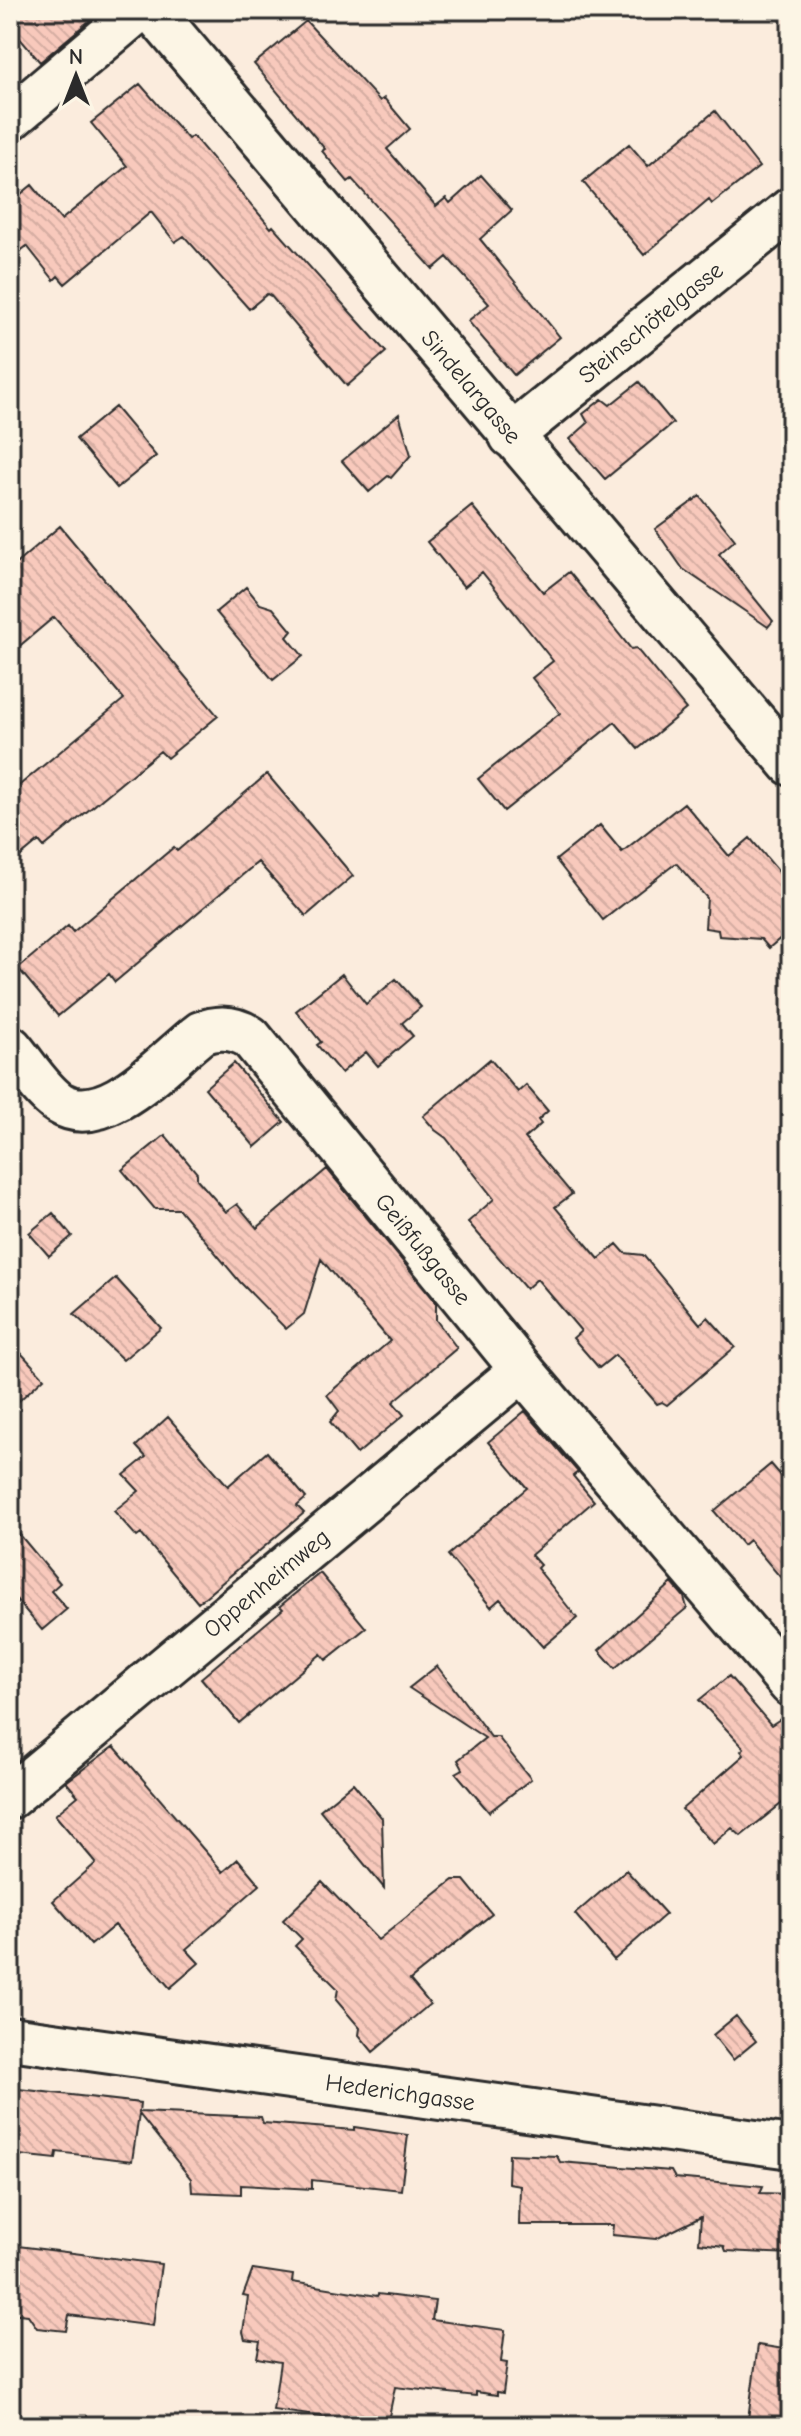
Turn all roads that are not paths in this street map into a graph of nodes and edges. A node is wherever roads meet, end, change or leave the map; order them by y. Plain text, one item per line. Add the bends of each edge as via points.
1 (139, 10) edge
2 (152, 10) edge
3 (10, 119) edge
4 (791, 209) edge
5 (511, 436) junction
6 (791, 764) edge
7 (10, 1047) edge
8 (522, 1370) junction
9 (791, 1685) edge
10 (10, 1797) edge
11 (10, 2038) edge
12 (791, 2147) edge

1 - 3 street
2 - 5 street, Sindelargasse
4 - 5 street, Steinschötelgasse
5 - 6 street, Sindelargasse
7 - 8 street, Geißfußgasse via 53,1098 88,1109 117,1101 201,1033 239,1030
8 - 9 street, Geißfußgasse
8 - 10 street, Oppenheimweg
11 - 12 street, Hederichgasse

